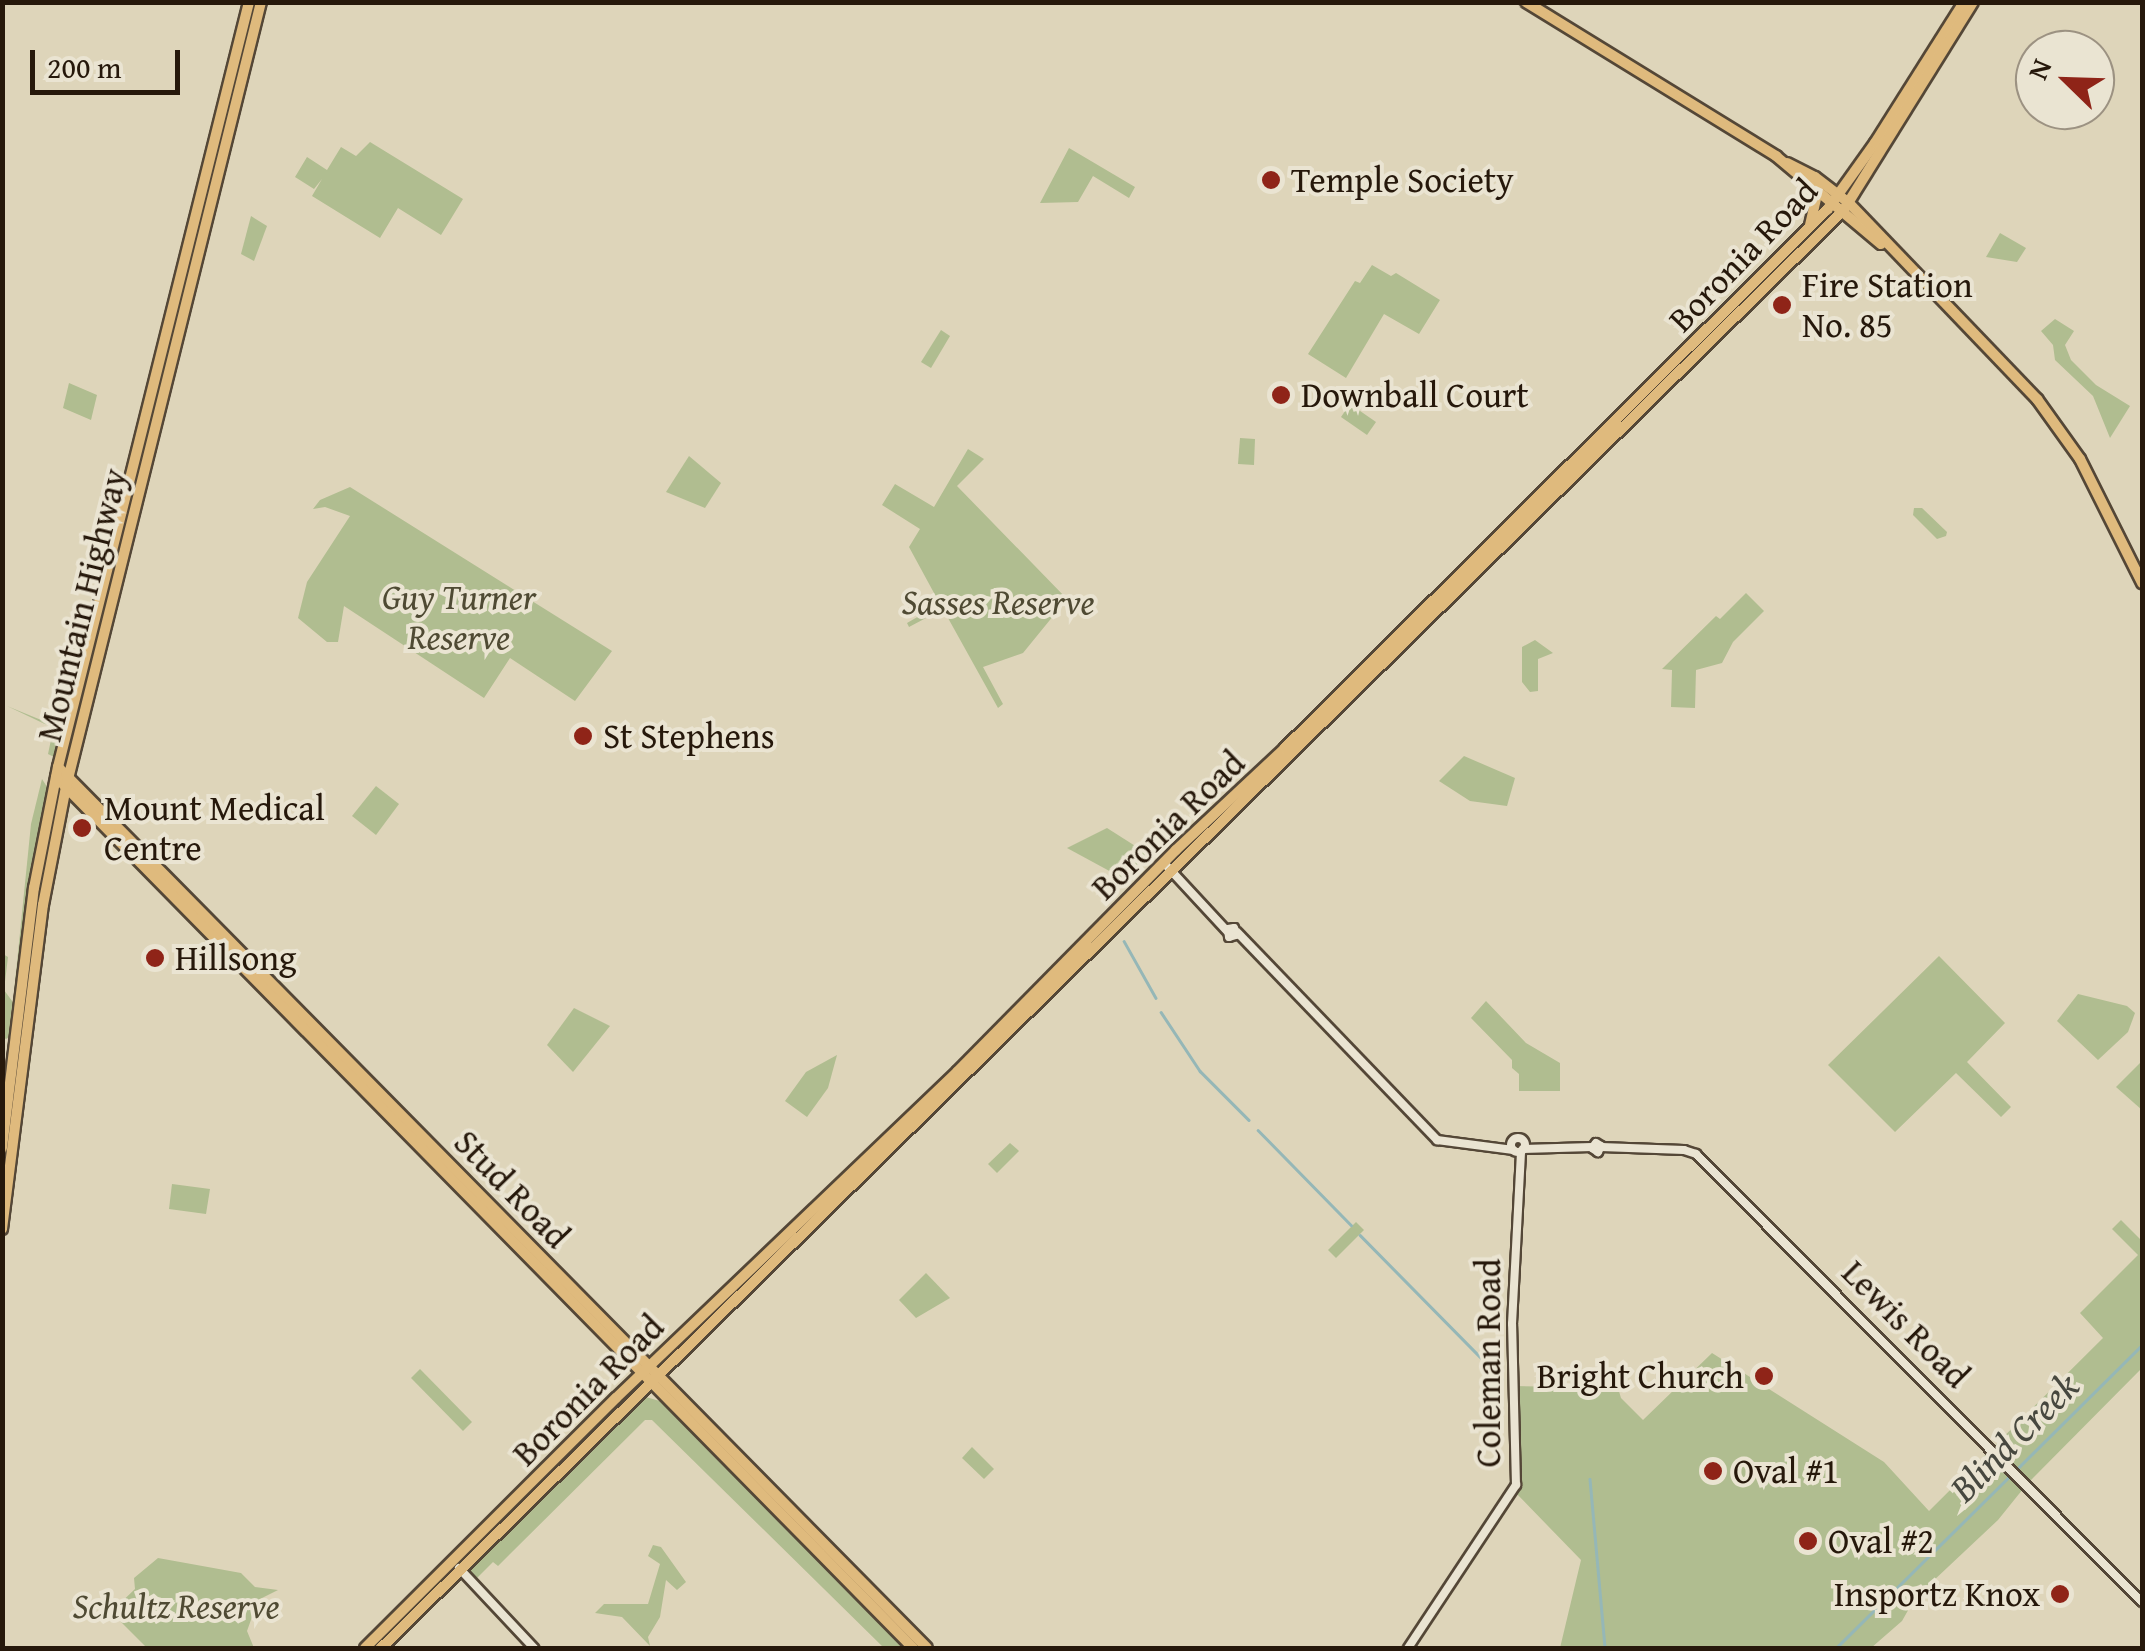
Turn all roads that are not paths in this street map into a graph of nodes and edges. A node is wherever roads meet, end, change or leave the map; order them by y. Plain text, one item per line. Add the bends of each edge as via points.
1 (250, 2) edge
2 (261, 2) edge
3 (1526, 2) edge
4 (1964, 2) edge
5 (1973, 2) edge
6 (1787, 163) junction
7 (1861, 185) junction
8 (1818, 189) junction
9 (1841, 203) junction
10 (1831, 222) junction
11 (1863, 224) junction
12 (1808, 230) junction
13 (1654, 391) junction
14 (2142, 583) edge
15 (82, 718) junction
16 (62, 777) junction
17 (81, 788) junction
18 (60, 816) junction
19 (98, 819) junction
20 (120, 828) junction
21 (122, 844) junction
22 (52, 860) junction
23 (1164, 862) junction
24 (1173, 872) junction
25 (34, 888) junction
26 (180, 889) junction
27 (196, 918) junction
28 (282, 1000) junction
29 (20, 1049) junction
30 (1518, 1147) junction
31 (2, 1148) edge
32 (3, 1224) edge
33 (681, 1354) junction
34 (645, 1370) junction
35 (655, 1380) junction
36 (672, 1388) junction
37 (639, 1396) junction
38 (670, 1404) junction
39 (457, 1566) junction
40 (2142, 1602) edge
41 (366, 1648) edge
42 (381, 1648) edge
43 (534, 1648) edge
44 (913, 1648) edge
45 (926, 1648) edge
46 (1408, 1648) edge

1 - 16 main road, Mountain Highway
2 - 15 main road, Mountain Highway
3 - 6 main road
4 - 9 main road, Boronia Road
5 - 7 main road, Boronia Road
6 - 8 main road
6 - 9 main road
7 - 9 main road, Boronia Road
7 - 11 main road
8 - 9 main road
8 - 12 main road
9 - 10 main road, Boronia Road
9 - 11 main road
9 - 12 main road, Boronia Road
10 - 11 main road
10 - 13 main road, Boronia Road
11 - 14 main road via 2057,423
12 - 13 main road, Boronia Road
13 - 23 main road, Boronia Road
13 - 24 main road, Boronia Road
15 - 16 main road, Mountain Highway
15 - 17 main road
16 - 17 main road, Stud Road
16 - 18 main road, Mountain Highway
16 - 19 main road, Stud Road
16 - 25 main road, Mountain Highway
17 - 20 main road, Stud Road
18 - 19 main road via 76,808
18 - 22 main road, Mountain Highway
19 - 21 main road, Stud Road
20 - 21 main road
20 - 26 main road, Stud Road
21 - 27 main road, Stud Road
22 - 25 main road
22 - 29 main road, Mountain Highway
23 - 24 street, Lewis Road
23 - 34 main road, Boronia Road via 891,1137
24 - 30 street, Lewis Road via 1438,1140
24 - 33 main road, Boronia Road
25 - 29 main road, Mountain Highway
26 - 27 main road
26 - 28 main road, Stud Road
27 - 28 main road, Stud Road
28 - 34 main road, Stud Road
29 - 31 main road, Mountain Highway
29 - 32 main road, Mountain Highway
30 - 40 street, Lewis Road via 1696,1154
30 - 46 street, Coleman Road via 1516,1485
33 - 35 main road, Boronia Road
33 - 36 main road
34 - 35 main road, Stud Road
34 - 39 main road, Boronia Road
35 - 36 main road, Stud Road
35 - 37 main road, Boronia Road
35 - 38 main road, Stud Road
36 - 45 main road, Stud Road
37 - 38 main road
37 - 39 main road, Boronia Road
38 - 44 main road, Stud Road
39 - 41 main road, Boronia Road
39 - 42 main road, Boronia Road
39 - 43 street

